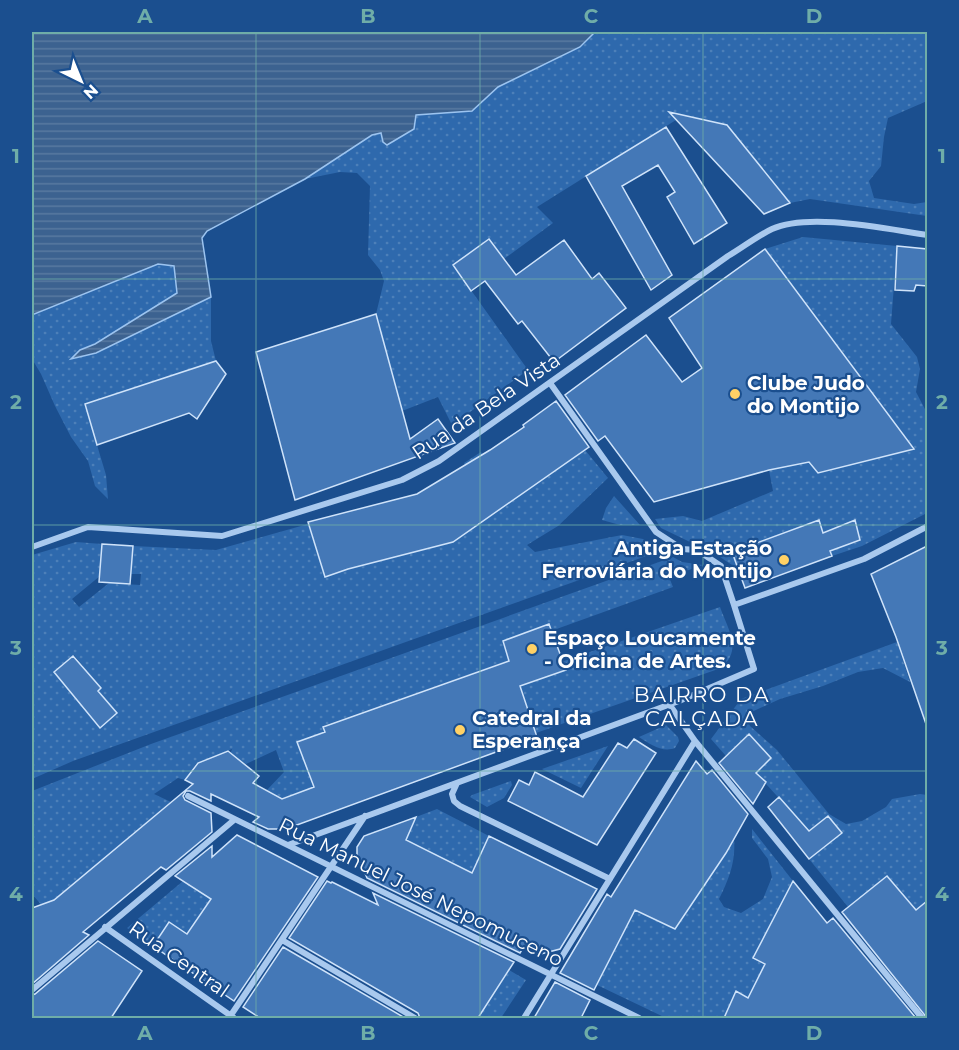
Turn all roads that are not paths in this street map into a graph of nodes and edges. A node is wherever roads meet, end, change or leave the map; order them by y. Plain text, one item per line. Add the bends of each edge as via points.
1 (927, 235) edge
2 (550, 383) junction
3 (927, 526) edge
4 (32, 547) edge
5 (734, 605) junction
6 (669, 704) junction
7 (695, 741) junction
8 (457, 783) junction
9 (188, 796) dead end
10 (366, 815) junction
11 (234, 820) junction
12 (288, 844) junction
13 (332, 867) junction
14 (610, 879) junction
15 (105, 927) junction
16 (282, 940) junction
17 (552, 975) junction
18 (32, 990) edge
19 (231, 1018) edge
20 (415, 1018) edge
21 (524, 1018) edge
22 (639, 1018) edge
23 (922, 1018) edge

1 - 2 street, Rua da Bela Vista via 815,221 771,229
2 - 4 street, Rua da Bela Vista via 439,461 391,484 222,536 88,527
2 - 5 street via 656,532 682,549 697,549 721,566
3 - 5 street via 864,559
5 - 6 street via 754,669
6 - 7 street
6 - 8 street
7 - 14 street
7 - 23 street
8 - 10 street
8 - 14 street via 452,794 460,806
9 - 11 street, Rua Manuel José Nepomuceno
10 - 12 street
10 - 13 street
11 - 12 street, Rua Manuel José Nepomuceno
11 - 15 street
12 - 13 street, Rua Manuel José Nepomuceno
13 - 16 street
13 - 17 street, Rua Manuel José Nepomuceno
14 - 17 street
15 - 18 street
15 - 19 street, Rua Central
16 - 19 street
16 - 20 street
17 - 21 street
17 - 22 street, Rua Manuel José Nepomuceno

